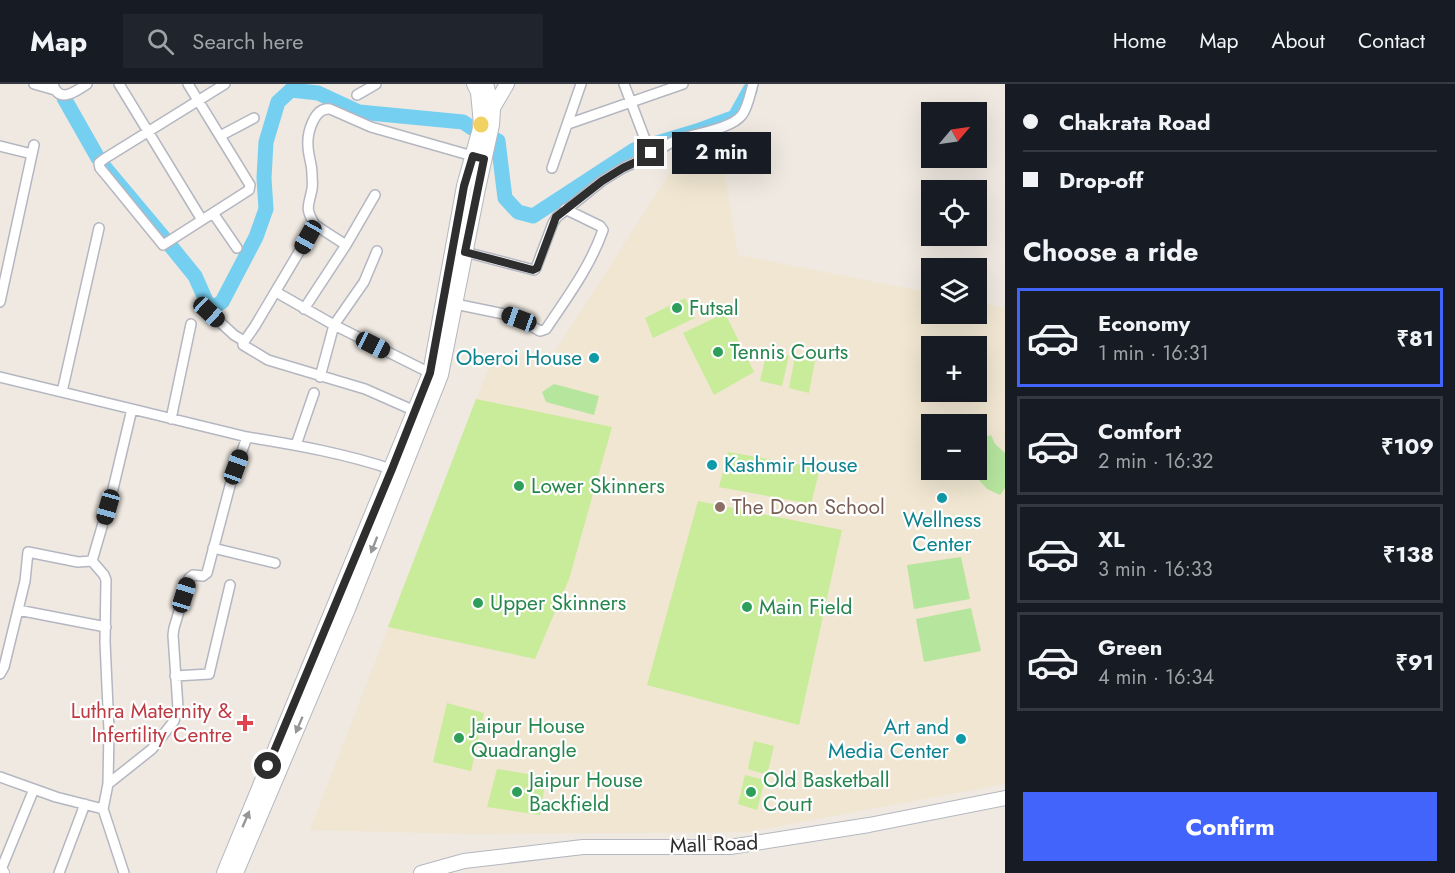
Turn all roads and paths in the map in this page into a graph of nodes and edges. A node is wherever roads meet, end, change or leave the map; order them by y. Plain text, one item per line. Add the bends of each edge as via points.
1 (34, 84) edge
2 (87, 84) edge
3 (119, 84) edge
4 (188, 84) edge
5 (225, 84) edge
6 (376, 84) edge
7 (474, 84) edge
8 (486, 84) edge
9 (507, 84) edge
10 (581, 84) edge
11 (624, 84) edge
12 (683, 84) edge
13 (753, 84) edge
14 (54, 87) edge
15 (357, 95) dead end
16 (199, 100) junction
17 (631, 102) junction
18 (493, 109) junction
19 (254, 118) dead end
20 (481, 124) junction
21 (568, 124) junction
22 (148, 132) junction
23 (220, 136) junction
24 (0, 146) edge
25 (651, 155) junction
26 (479, 157) junction
27 (552, 168) dead end
28 (375, 195) dead end
29 (565, 209) junction
30 (213, 213) junction
31 (202, 220) junction
32 (315, 225) junction
33 (99, 228) dead end
34 (346, 245) junction
35 (237, 248) dead end
36 (377, 251) dead end
37 (465, 252) junction
38 (276, 292) junction
39 (0, 302) edge
40 (455, 304) junction
41 (304, 309) junction
42 (209, 312) dead end
43 (191, 324) dead end
44 (334, 325) junction
45 (244, 341) junction
46 (430, 373) junction
47 (320, 376) junction
48 (0, 377) edge
49 (62, 392) junction
50 (314, 393) dead end
51 (132, 409) junction
52 (415, 411) junction
53 (171, 418) junction
54 (247, 437) junction
55 (296, 445) junction
56 (397, 471) junction
57 (213, 548) junction
58 (92, 561) junction
59 (274, 563) dead end
60 (230, 585) dead end
61 (18, 610) junction
62 (106, 627) junction
63 (0, 674) edge
64 (175, 676) junction
65 (0, 777) edge
66 (108, 784) junction
67 (34, 789) junction
68 (1005, 798) edge
69 (85, 804) junction
70 (103, 809) junction
71 (1, 872) edge
72 (59, 873) edge
73 (124, 873) edge
74 (224, 873) edge
75 (236, 873) edge
76 (421, 873) edge

1 - 14 street
2 - 14 street via 70,94 59,94
3 - 22 street
4 - 16 street
5 - 16 street
6 - 15 street
7 - 20 main road
8 - 18 main road
9 - 18 main road
10 - 21 street
11 - 17 street
12 - 17 street
13 - 25 street via 744,111 736,121 677,140
16 - 22 street
16 - 23 street
17 - 21 street
17 - 25 street
18 - 20 main road
18 - 26 main road via 492,125
19 - 23 street
20 - 26 main road
21 - 27 street
22 - 31 street
22 - 31 street via 104,159 100,168 163,245
23 - 30 street via 250,188
24 - 39 street via 33,150
25 - 29 street via 602,181
26 - 32 street via 371,127 326,108 321,110 313,121 308,143 312,189 308,206
26 - 37 main road
26 - 46 main road via 464,186
28 - 34 street
29 - 37 street via 556,217 534,270
29 - 40 street via 603,230 584,273 546,329 540,331 504,314
30 - 31 street
30 - 35 street
32 - 34 street
32 - 38 street
33 - 49 street
34 - 41 street
36 - 44 street via 364,282
37 - 40 main road
38 - 41 street
38 - 45 street
40 - 56 main road via 441,375
41 - 44 street
42 - 45 street
43 - 53 street
44 - 46 street
44 - 47 street
45 - 47 street via 243,345 263,358
46 - 52 main road
47 - 52 street via 365,389
48 - 49 street
49 - 51 street
50 - 55 street
51 - 53 street
51 - 58 street
52 - 56 main road
53 - 54 street
54 - 55 street
54 - 57 street
55 - 56 street
74 -> 56 main road
56 -> 75 main road via 348,609
57 - 59 street
57 - 64 street via 206,575 189,578 174,628
58 - 61 street via 28,552
58 - 62 street via 106,580
60 - 64 street via 208,674
61 - 62 street
61 - 63 street
62 - 66 street
64 - 66 street via 178,708 174,721 152,749
65 - 67 street
66 - 70 street
67 - 69 street
67 - 71 street
68 - 76 main road, Mall Road via 730,847 583,846 464,861
69 - 70 street
69 - 72 street
70 - 73 street

